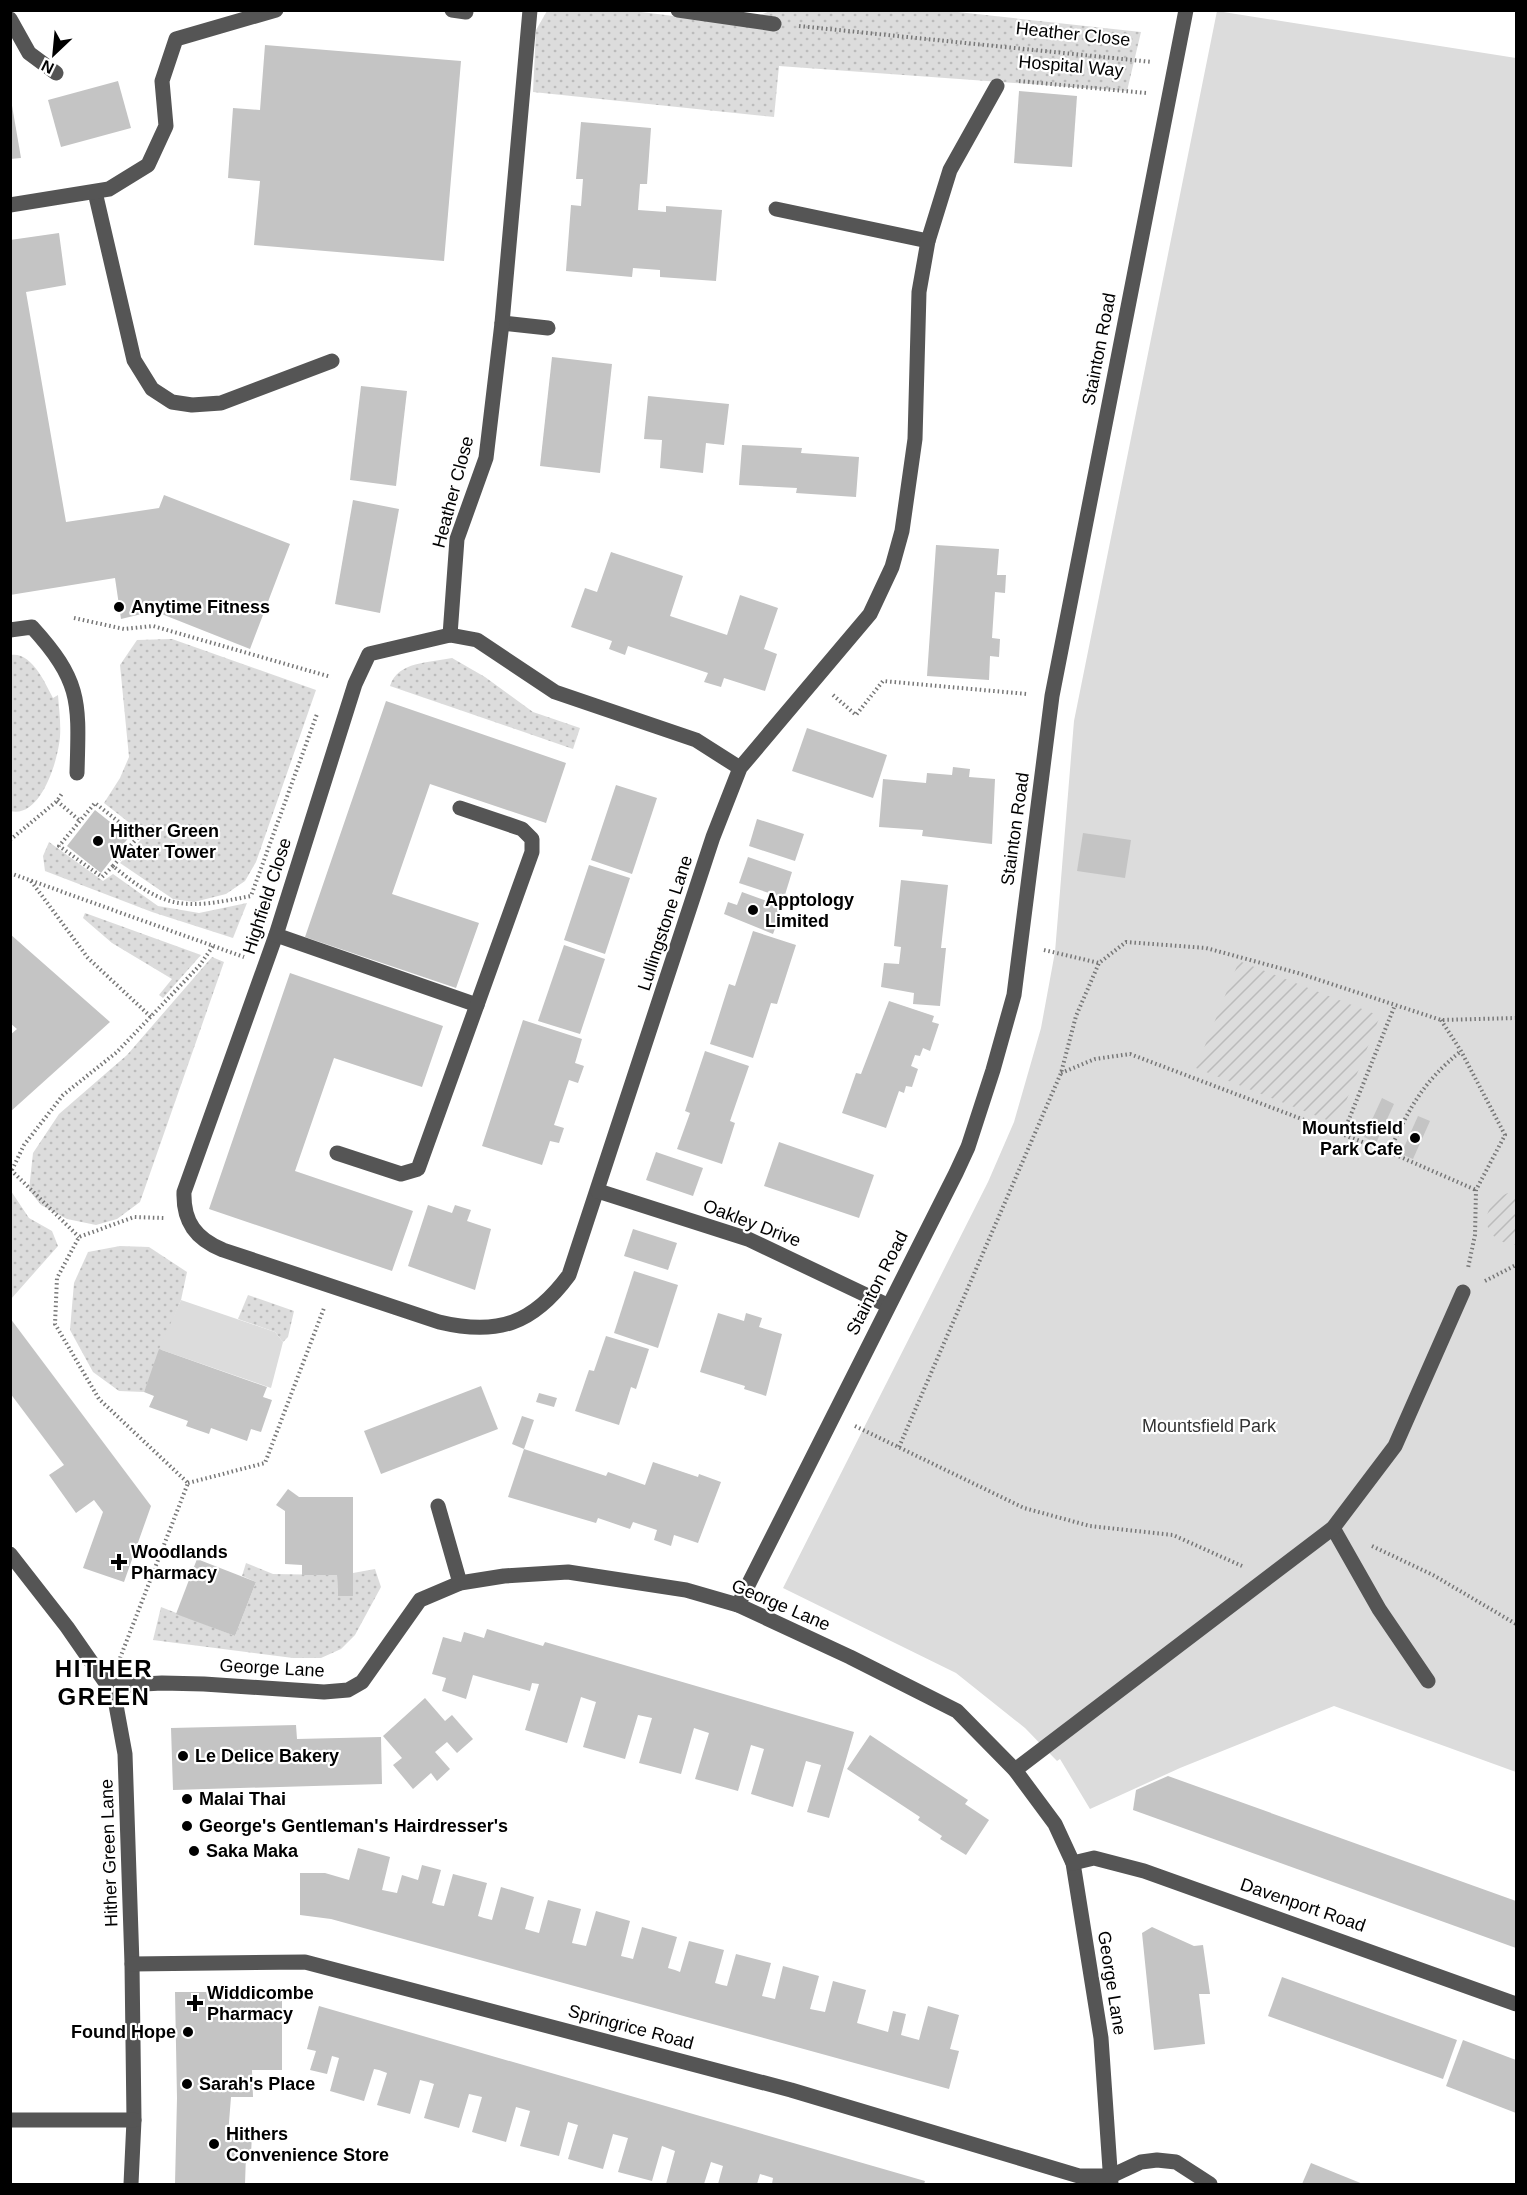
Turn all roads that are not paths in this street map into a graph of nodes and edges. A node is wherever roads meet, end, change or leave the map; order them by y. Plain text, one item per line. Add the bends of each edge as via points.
1 (276, 10) edge
2 (530, 10) edge
3 (678, 10) edge
4 (1186, 10) edge
5 (10, 19) edge
6 (774, 24) road end
7 (56, 73) dead end
8 (997, 86) road end
9 (95, 192) junction
10 (10, 205) edge
11 (776, 209) dead end
12 (927, 241) junction
13 (502, 323) junction
14 (548, 328) dead end
15 (332, 361) dead end
16 (902, 531) joint
17 (10, 630) edge
18 (450, 635) junction
19 (740, 768) junction
20 (77, 773) road end
21 (460, 808) dead end
22 (276, 935) junction
23 (477, 1005) junction
24 (336, 1153) dead end
25 (598, 1191) junction
26 (332, 1287) joint
27 (1463, 1292) road end
28 (887, 1305) junction
29 (438, 1506) dead end
30 (1334, 1528) junction
31 (10, 1554) edge
32 (460, 1583) junction
33 (738, 1605) junction
34 (1428, 1681) dead end
35 (108, 1686) junction
36 (1015, 1770) junction
37 (1073, 1863) junction
38 (132, 1964) junction
39 (1516, 2004) edge
40 (10, 2120) edge
41 (134, 2120) junction
42 (1111, 2180) edge
43 (131, 2184) edge
44 (1210, 2184) edge

1 - 9 street via 176,39 162,81 166,126 148,165 110,189
2 - 13 street, Heather Close
3 - 6 street
4 - 28 street, Stainton Road via 1052,696 1014,995 968,1148
5 - 7 street via 29,53
8 - 12 street, Hospital Way via 950,170
9 - 10 street
9 - 15 street via 134,360 152,389 172,402 221,403
11 - 12 street
12 - 16 street, Hospital Way via 919,292 915,439
13 - 14 street
13 - 18 street, Heather Close via 486,458 457,539
16 - 19 street, Lullingstone Lane via 892,567 870,614
17 - 20 street via 32,627 69,674 79,710
18 - 19 street, Highfield Close via 477,640 555,692 696,740
18 - 22 street, Highfield Close via 369,654 355,684
19 - 25 street, Lullingstone Lane via 712,837
21 - 23 street via 522,829 532,839 532,852
22 - 23 street
22 - 26 street, Highfield Close via 184,1192 187,1218 200,1239 211,1245
23 - 24 street via 418,1169 401,1174
25 - 26 street, Lullingstone Lane via 569,1275 542,1307 520,1320 469,1329
25 - 28 street, Oakley Drive via 748,1239
27 - 30 street via 1395,1446
28 - 33 street, Stainton Road
29 - 32 street
30 - 34 street via 1379,1609
30 - 36 street
31 - 35 street, Hither Green Lane via 68,1627
32 - 33 street, George Lane via 568,1572 686,1590
32 - 35 street, George Lane via 420,1600 362,1682 348,1690 162,1683
33 - 36 street, George Lane via 957,1711
35 - 38 street, Hither Green Lane via 116,1705 125,1754
36 - 37 street, George Lane via 1055,1824
37 - 39 street, Davenport Road via 1094,1858 1144,1871
37 - 42 street, George Lane via 1101,2038
38 - 41 street, Hither Green Lane
38 - 42 street, Springrice Road via 305,1962 790,2090 1079,2176
40 - 41 street
41 - 43 street, Hither Green Lane
42 - 44 street via 1141,2162 1157,2160 1176,2162

